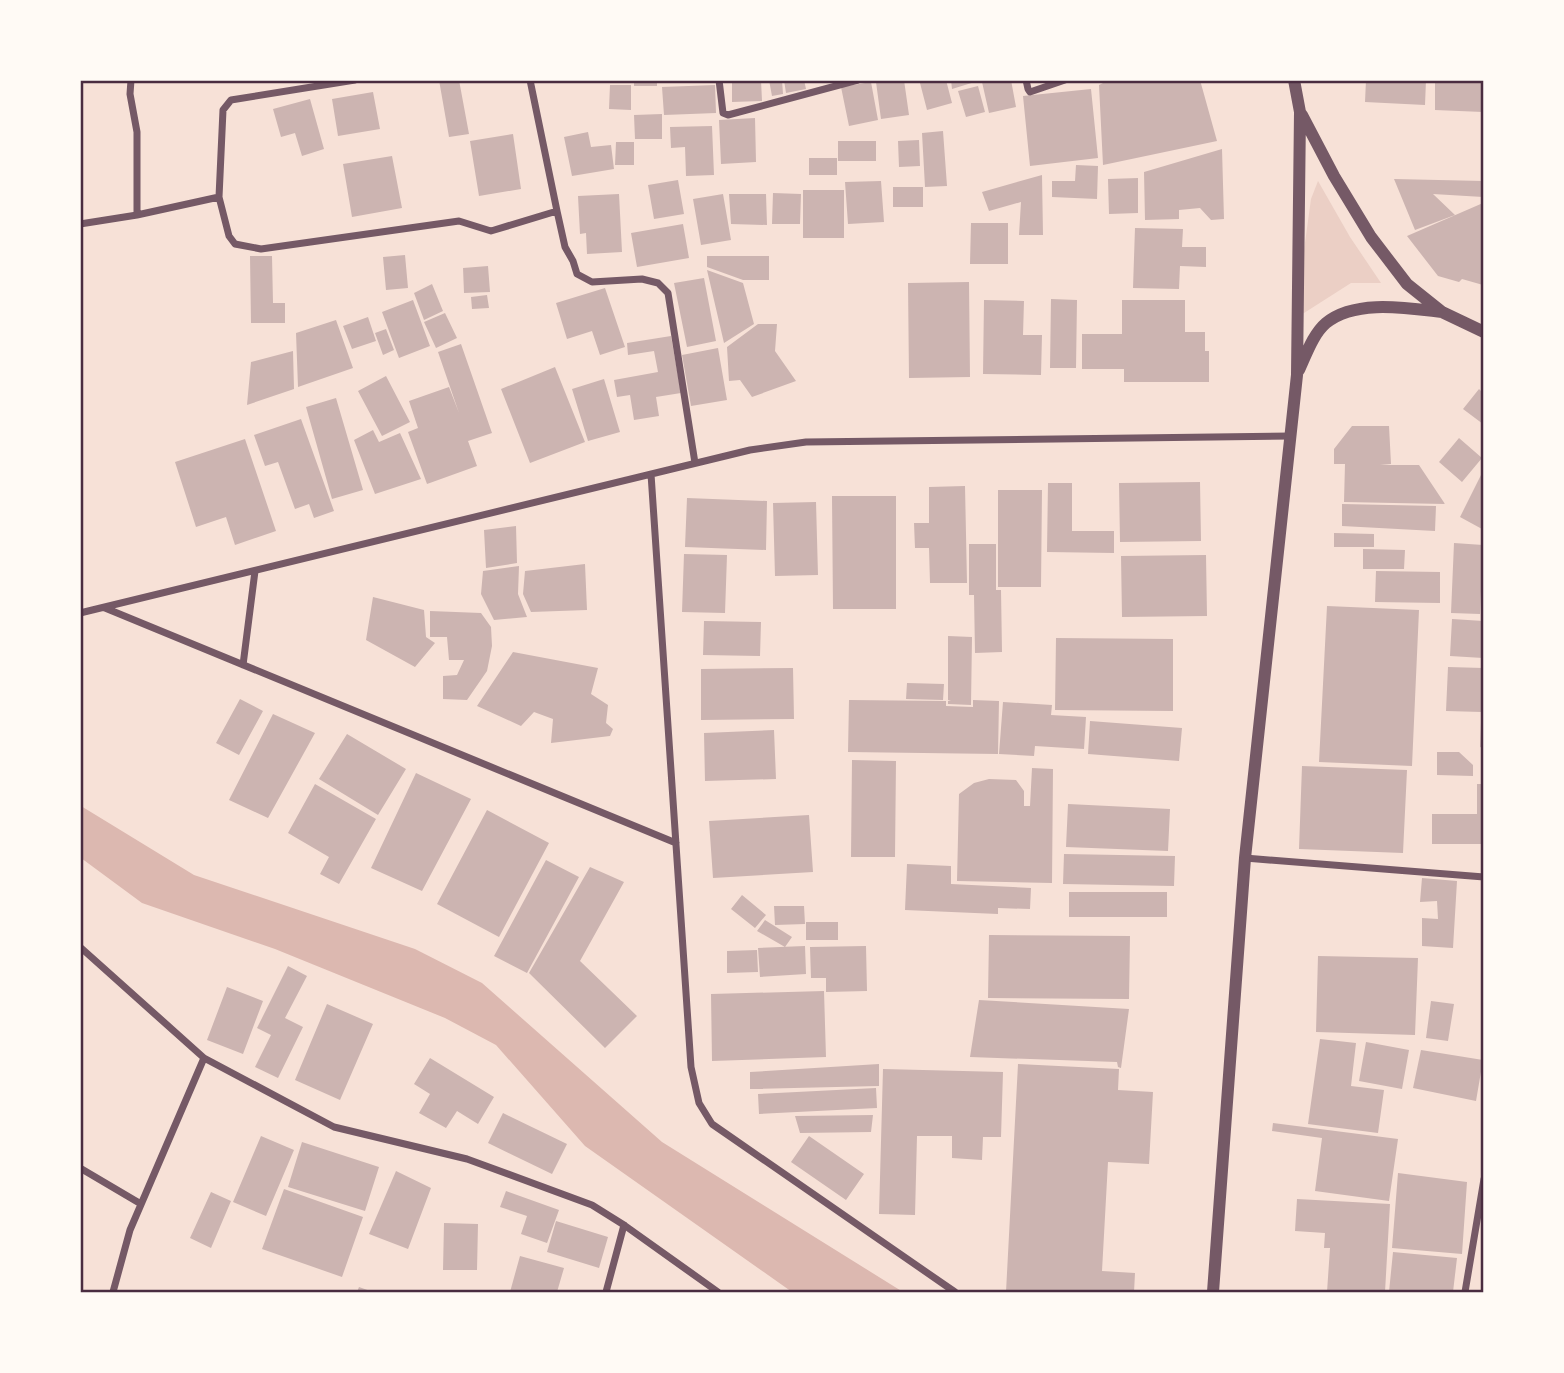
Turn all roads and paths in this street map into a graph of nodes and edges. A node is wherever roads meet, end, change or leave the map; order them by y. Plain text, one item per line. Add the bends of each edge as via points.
1 (131, 80) edge
2 (355, 80) edge
3 (530, 80) edge
4 (719, 80) edge
5 (858, 80) edge
6 (1026, 80) edge
7 (1065, 80) edge
8 (1294, 80) edge
9 (1300, 112) junction
10 (219, 197) junction
11 (557, 211) junction
12 (138, 215) junction
13 (80, 224) edge
14 (1442, 312) junction
15 (1483, 332) edge
16 (1297, 375) junction
17 (1291, 436) junction
18 (695, 463) junction
19 (651, 474) junction
20 (255, 571) junction
21 (104, 608) junction
22 (80, 613) edge
23 (243, 665) junction
24 (677, 843) junction
25 (1245, 859) junction
26 (1483, 877) edge
27 (80, 947) edge
28 (204, 1058) junction
29 (80, 1168) edge
30 (1483, 1179) edge
31 (141, 1204) junction
32 (624, 1225) junction
33 (113, 1293) edge
34 (606, 1293) edge
35 (718, 1293) edge
36 (955, 1293) edge
37 (1213, 1293) edge
38 (1465, 1293) edge

1 - 12 street via 138,132
2 - 10 street via 231,100 223,110
3 - 11 street
4 - 5 street via 723,113 728,115
6 - 7 street via 1032,92
8 - 9 street
9 - 14 street via 1371,237 1407,284
9 - 16 street
10 - 11 street via 235,244 261,249 459,221 491,231
10 - 12 street
11 - 18 street via 577,274 592,282 642,279 658,283 668,293
12 - 13 street
14 - 15 street
14 - 16 street via 1367,308 1342,313 1325,324 1311,343
16 - 17 street
17 - 18 street via 806,442
17 - 25 street
18 - 19 street
19 - 20 street
19 - 24 street
20 - 21 street
20 - 23 street
21 - 22 street
21 - 23 street
23 - 24 street
24 - 36 street via 691,1067 699,1103 712,1124
25 - 26 street
25 - 37 street
27 - 28 street
28 - 31 street
28 - 32 street via 334,1127 467,1159 592,1205
29 - 31 street
30 - 38 street
31 - 33 street
32 - 34 street
32 - 35 street

